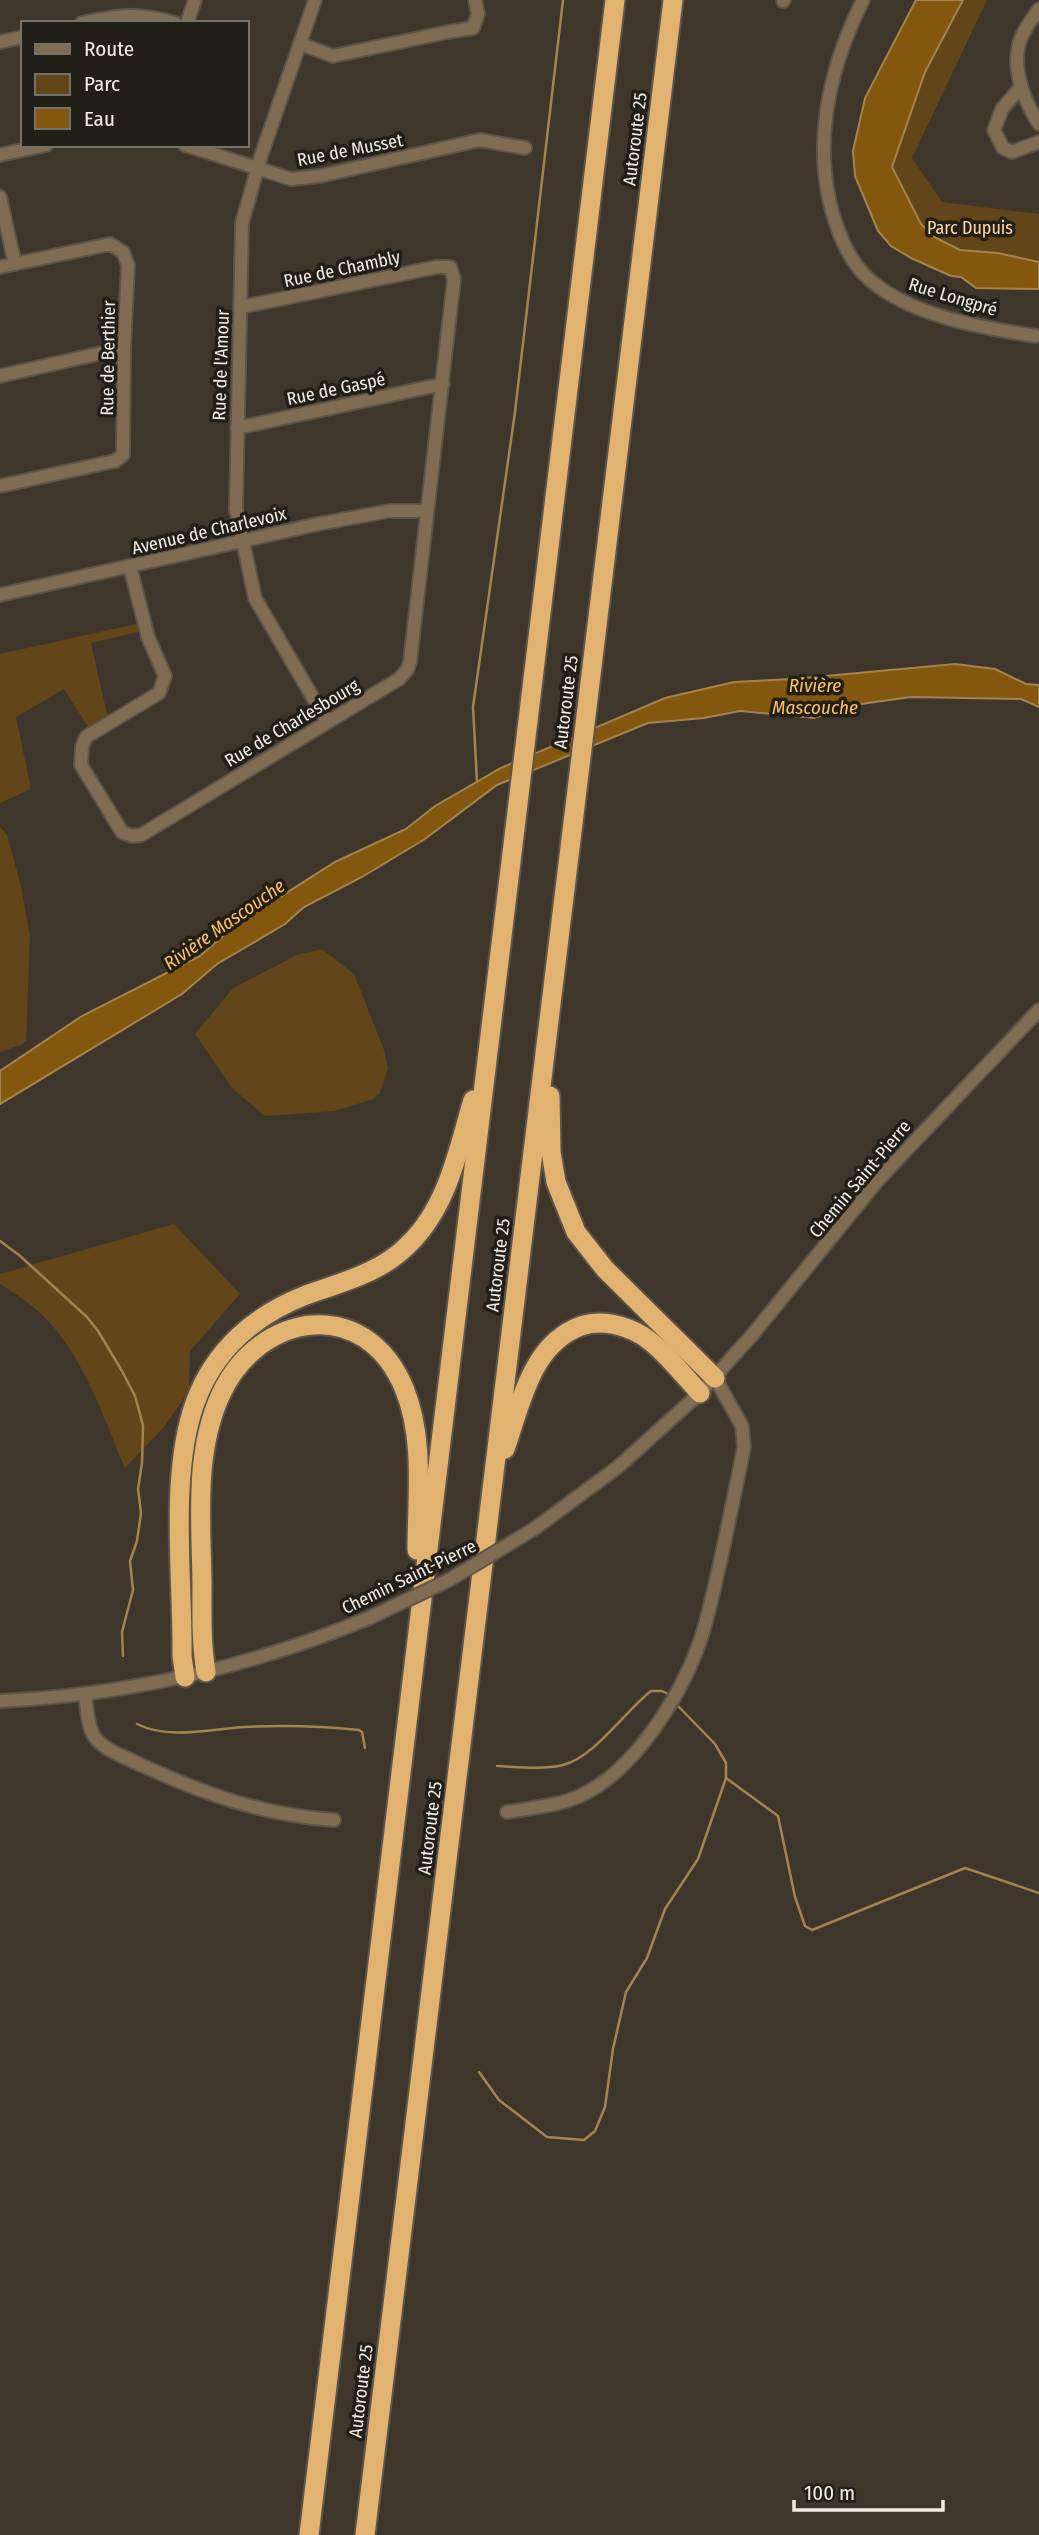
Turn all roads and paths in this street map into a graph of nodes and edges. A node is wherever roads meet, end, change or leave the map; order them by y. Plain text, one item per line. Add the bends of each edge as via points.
1 (195, 0) edge
2 (315, 0) edge
3 (475, 0) edge
4 (615, 0) edge
5 (673, 0) edge
6 (863, 0) edge
7 (1039, 9) edge
8 (91, 21) edge
9 (167, 21) edge
10 (188, 21) edge
11 (21, 37) edge
12 (0, 42) edge
13 (300, 44) junction
14 (1020, 89) junction
15 (1039, 124) edge
16 (1039, 142) edge
17 (37, 147) edge
18 (191, 147) edge
19 (525, 148) dead end
20 (0, 155) edge
21 (258, 170) junction
22 (0, 197) edge
23 (15, 264) junction
24 (0, 267) edge
25 (450, 267) joint
26 (240, 307) junction
27 (1035, 336) dead end
28 (124, 348) junction
29 (0, 376) edge
30 (443, 384) junction
31 (237, 428) junction
32 (0, 485) edge
33 (426, 511) junction
34 (243, 542) junction
35 (131, 567) junction
36 (0, 595) edge
37 (327, 722) junction
38 (1039, 1010) edge
39 (549, 1019) junction
40 (489, 1041) junction
41 (715, 1378) junction
42 (700, 1393) junction
43 (724, 1397) junction
44 (492, 1487) junction
45 (418, 1635) junction
46 (206, 1672) junction
47 (185, 1677) junction
48 (85, 1694) junction
49 (0, 1701) edge
50 (507, 1812) dead end
51 (334, 1819) dead end
52 (309, 2535) edge
53 (365, 2535) edge

1 - 10 street
2 - 13 street, Rue de l'Amour
3 - 13 street via 478,14 473,28 332,56
4 - 40 highway, Autoroute 25
5 - 39 highway, Autoroute 25
6 - 27 street, Rue Longpré via 834,77 824,127 827,192 845,248 870,280 904,301 973,324
7 - 14 street via 1020,39
8 - 9 street via 122,14
11 - 12 street
13 - 21 street, Rue de l'Amour
14 - 15 street
14 - 16 street via 1002,109 994,130 1003,148 1012,152
17 - 20 street
18 - 21 street, Rue de Musset
19 - 21 street, Rue de Musset via 480,140 291,179
21 - 26 street, Rue de l'Amour via 242,223
22 - 23 street
23 - 24 street
23 - 28 street, Rue de Berthier via 110,244 123,252 128,265
25 - 26 street, Rue de Chambly
25 - 30 street, Rue de Charlesbourg via 454,279
26 - 31 street, Rue de l'Amour
28 - 29 street
28 - 32 street, Rue de Berthier via 123,455 115,461
30 - 31 street, Rue de Gaspé
30 - 33 street, Rue de Charlesbourg
31 - 34 street, Rue de l'Amour via 236,509
33 - 34 street, Avenue de Charlevoix via 388,511
33 - 37 street, Rue de Charlesbourg via 407,670
34 - 35 street, Avenue de Charlevoix
34 - 37 street, Rue de l'Amour via 255,598
35 - 36 street, Avenue de Charlevoix
35 - 37 street, Rue de Charlesbourg via 148,637 165,676 159,693 86,737 80,757 122,832 141,835
38 - 41 street, Chemin Saint-Pierre via 879,1179
39 - 41 highway via 551,1152 566,1211 597,1260
39 - 44 highway, Autoroute 25
40 - 45 highway, Autoroute 25
40 - 47 highway via 452,1172 419,1234 373,1270 294,1300 256,1321 229,1345 207,1376 191,1416 182,1468
41 - 42 street, Chemin Saint-Pierre
41 - 43 street
42 - 43 street
42 - 44 highway via 637,1332 598,1322 579,1327 552,1343 537,1364
42 - 46 street, Chemin Saint-Pierre, bridge via 618,1467 534,1529 449,1580 369,1618
43 - 50 street via 742,1426 744,1447 710,1606 687,1670 644,1741 608,1777 571,1799
44 - 53 highway, Autoroute 25
45 - 46 highway via 418,1460 404,1388 384,1355 359,1335 337,1327 299,1326 270,1337 241,1363 221,1394 211,1424 201,1492
45 - 52 highway, Autoroute 25
46 - 47 street, Chemin Saint-Pierre
47 - 48 street, Chemin Saint-Pierre
48 - 49 street, Chemin Saint-Pierre
48 - 51 street via 94,1737 118,1754 242,1805

